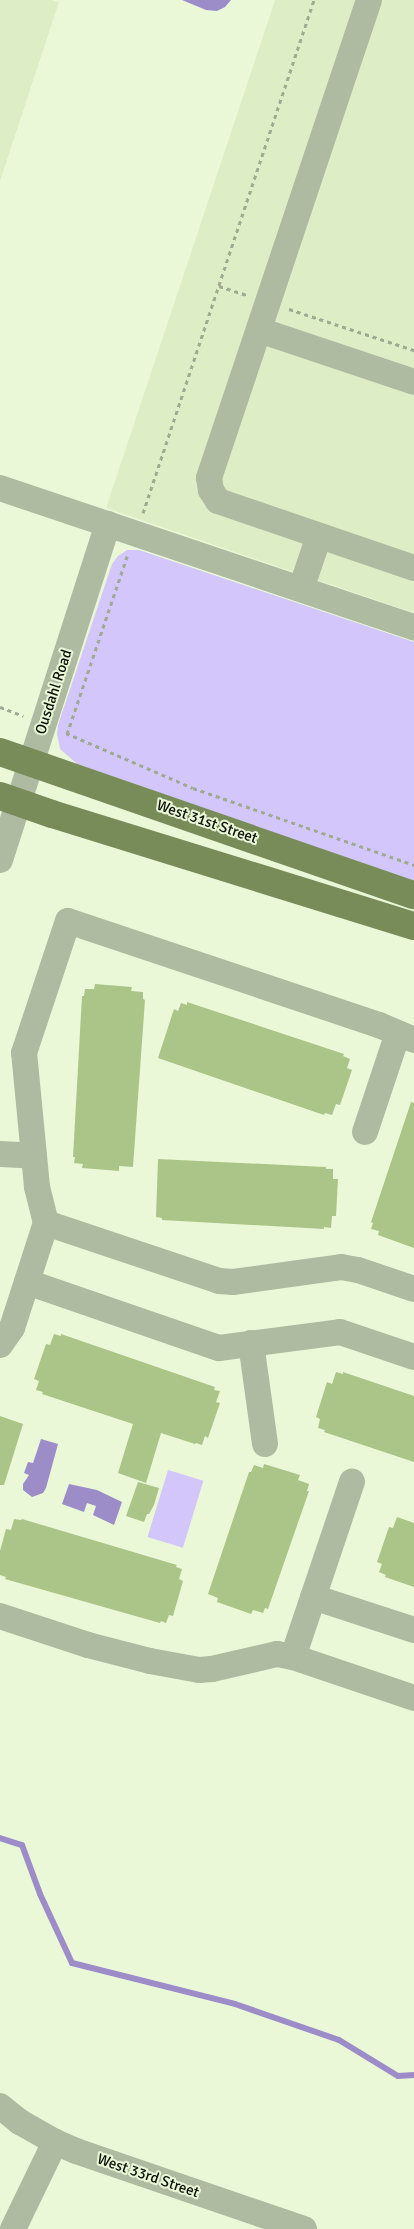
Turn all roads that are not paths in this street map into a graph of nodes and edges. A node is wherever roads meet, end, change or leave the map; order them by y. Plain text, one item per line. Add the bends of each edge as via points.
1 (369, 0) edge
2 (259, 330) junction
3 (414, 382) edge
4 (0, 488) edge
5 (108, 524) junction
6 (319, 536) junction
7 (414, 568) edge
8 (301, 589) junction
9 (414, 627) edge
10 (0, 752) edge
11 (30, 762) junction
12 (9, 799) edge
13 (0, 860) edge
14 (414, 895) edge
15 (414, 926) edge
16 (406, 1037) edge
17 (364, 1132) dead end
18 (0, 1154) edge
19 (34, 1156) junction
20 (46, 1223) junction
21 (27, 1282) junction
22 (414, 1289) edge
23 (251, 1343) junction
24 (0, 1345) edge
25 (414, 1357) edge
26 (265, 1444) dead end
27 (352, 1482) dead end
28 (313, 1596) junction
29 (0, 1616) edge
30 (414, 1630) edge
31 (293, 1657) junction
32 (414, 1698) edge
33 (0, 2106) edge
34 (55, 2142) junction
35 (12, 2229) edge
36 (304, 2229) edge

1 - 2 street
2 - 3 street
2 - 6 street via 209,478 211,490 218,501 234,508
4 - 5 street
5 - 8 street
5 - 11 street, Ousdahl Road
6 - 7 street
6 - 8 street
8 - 9 street
10 - 11 main road, West 31st Street
11 - 12 street, Ousdahl Road
11 - 14 main road, West 31st Street
12 - 13 street, Ousdahl Road
12 - 15 main road
16 - 17 street
16 - 19 street via 379,1025 68,921 24,1053
18 - 19 street
19 - 20 street
20 - 21 street
20 - 22 street via 218,1281 233,1282 341,1267
21 - 23 street via 219,1348
21 - 24 street via 12,1328
23 - 25 street via 340,1332
23 - 26 street
27 - 28 street
28 - 30 street
28 - 31 street
29 - 31 street via 88,1645 199,1670 277,1654
31 - 32 street
33 - 34 street, West 33rd Street
34 - 35 street
34 - 36 street, West 33rd Street

